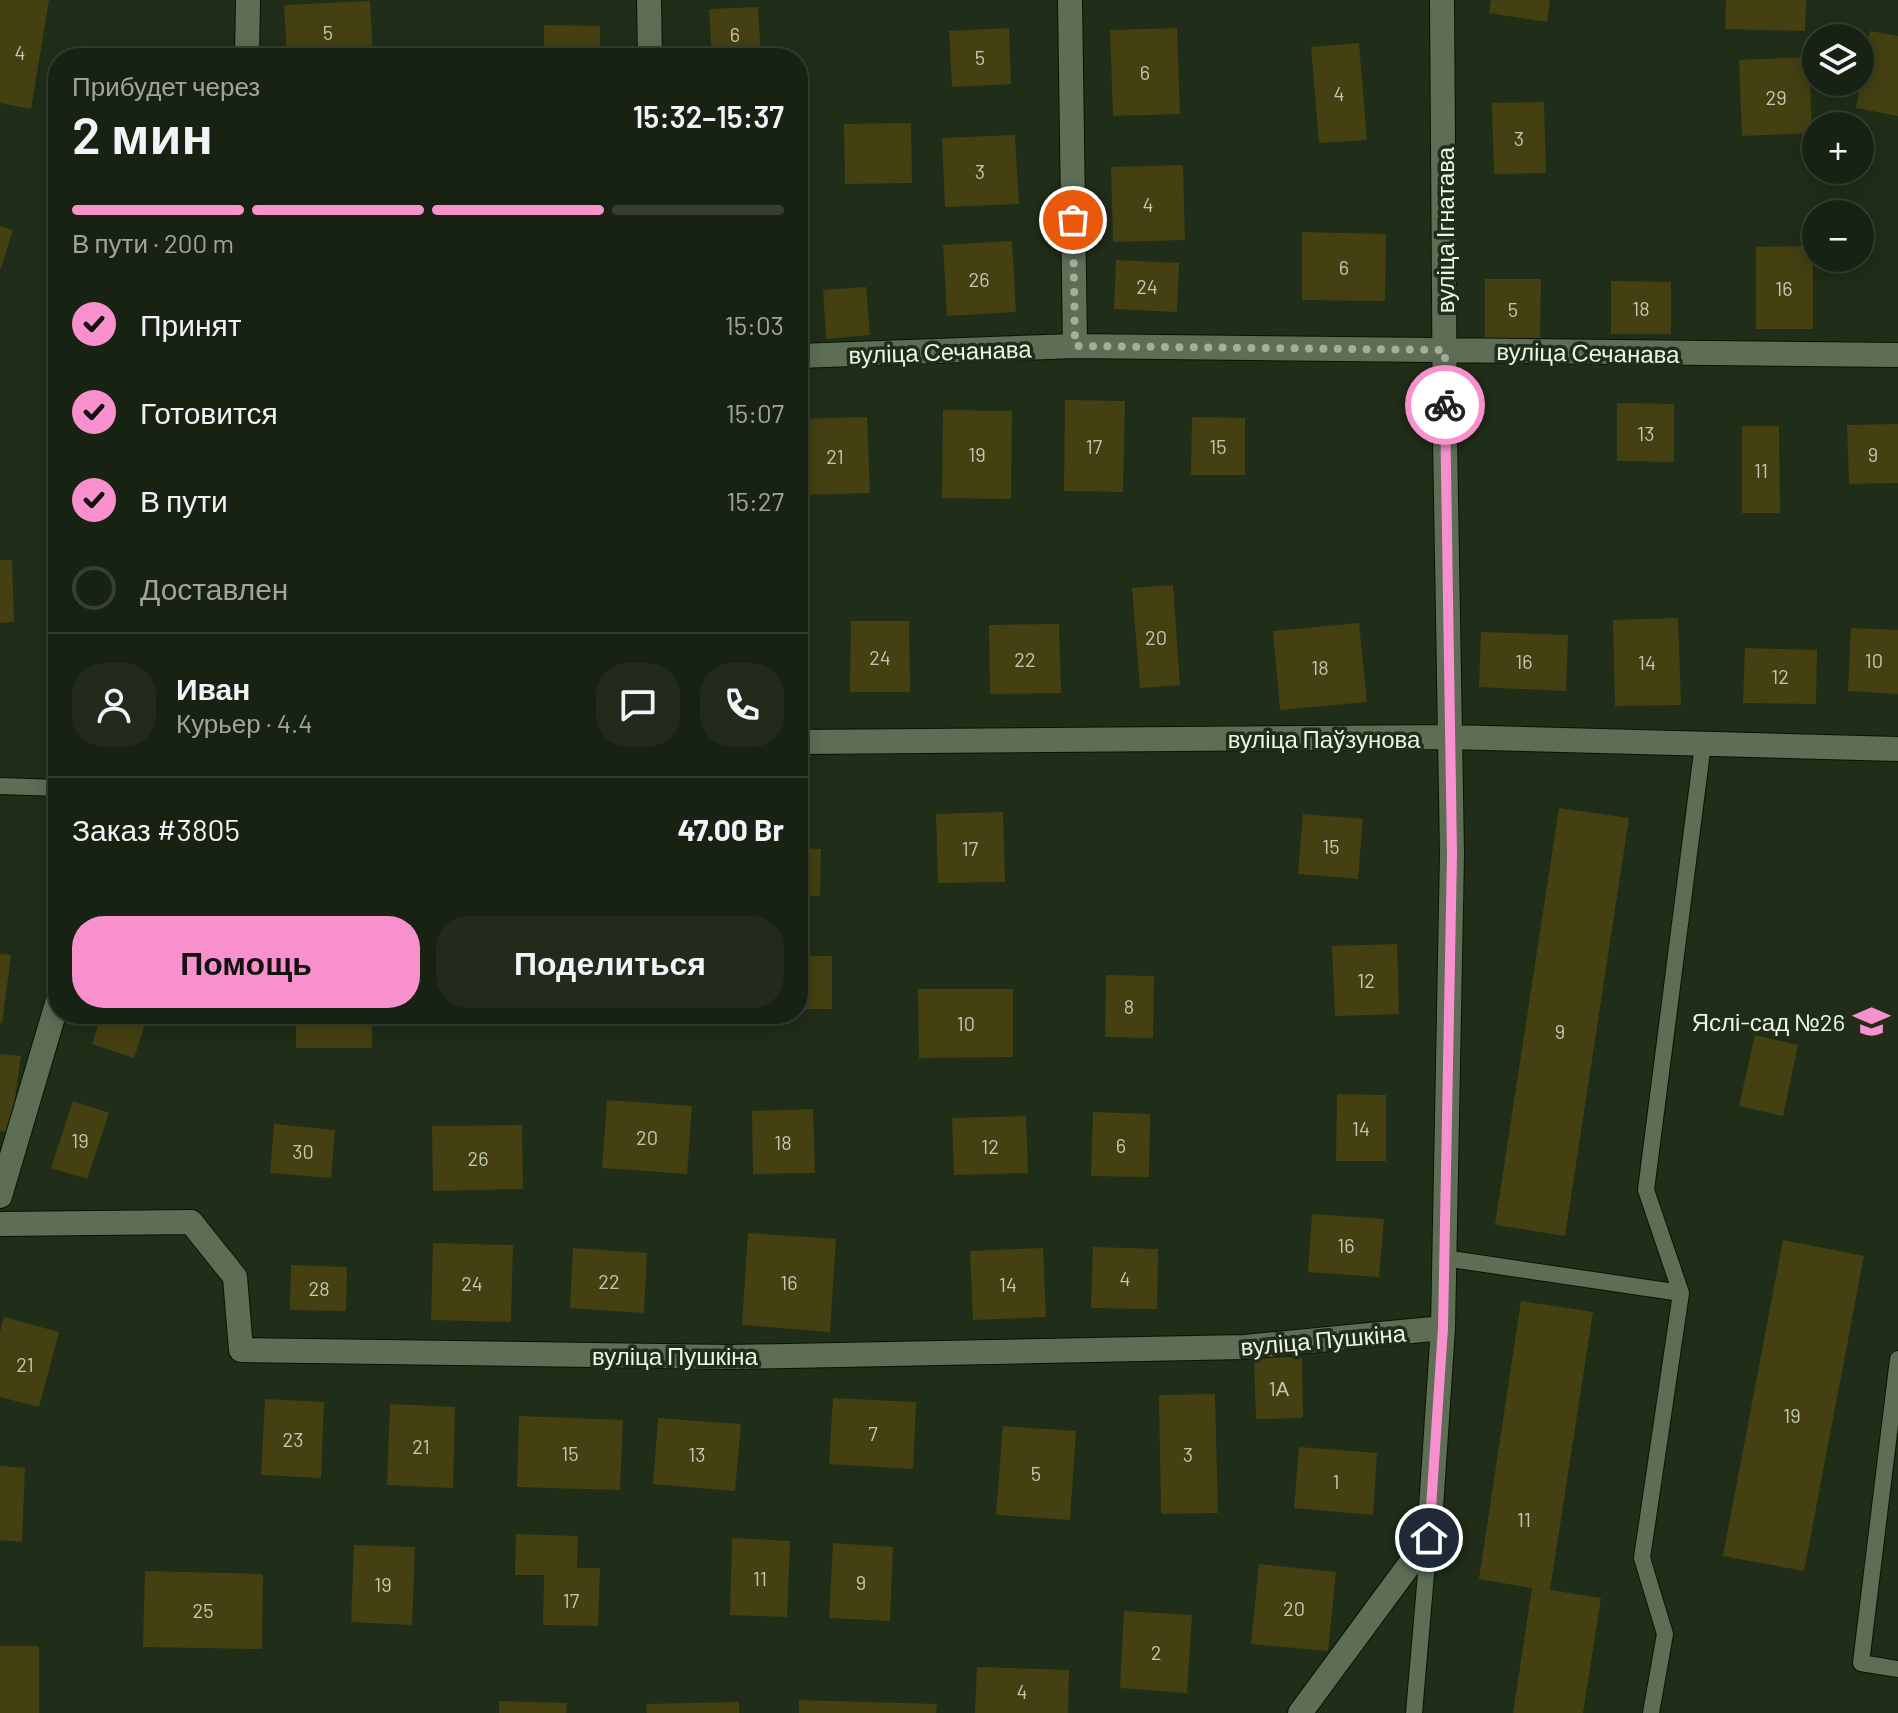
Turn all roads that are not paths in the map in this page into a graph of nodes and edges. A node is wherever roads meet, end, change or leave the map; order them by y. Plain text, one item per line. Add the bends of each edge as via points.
1 (248, 0) edge
2 (649, 0) edge
3 (1070, 0) edge
4 (1442, 0) edge
5 (247, 48) edge
6 (650, 48) edge
7 (1075, 346) junction
8 (1445, 350) junction
9 (1898, 355) edge
10 (808, 356) edge
11 (1449, 737) junction
12 (808, 742) edge
13 (1703, 744) junction
14 (1898, 749) edge
15 (0, 786) edge
16 (48, 788) edge
17 (51, 1024) edge
18 (0, 1196) edge
19 (0, 1224) edge
20 (1444, 1258) junction
21 (1681, 1293) junction
22 (1443, 1328) junction
23 (1898, 1359) edge
24 (1429, 1538) junction
25 (1898, 1669) edge
26 (1300, 1713) edge
27 (1414, 1713) edge
28 (1651, 1713) edge

1 - 5 street
2 - 6 street
3 - 7 street
4 - 8 street, вуліца Ігнатава
7 - 8 street, вуліца Сечанава
7 - 10 street, вуліца Сечанава
8 - 9 street, вуліца Сечанава
8 - 11 street, вуліца Ігнатава
11 - 12 street, вуліца Паўзунова
11 - 13 street, вуліца Паўзунова
11 - 20 street, вуліца Ігнатава via 1452,854
13 - 14 street, вуліца Паўзунова
13 - 21 lane via 1646,1190
15 - 16 lane
17 - 18 street
19 - 22 street, вуліца Пушкіна via 191,1222 235,1277 241,1350 730,1357 1245,1347
20 - 21 lane
20 - 22 street, вуліца Ігнатава
21 - 28 lane via 1642,1558 1665,1634
22 - 24 street, вуліца Ігнатава
23 - 25 lane via 1861,1663
24 - 26 street
24 - 27 lane

